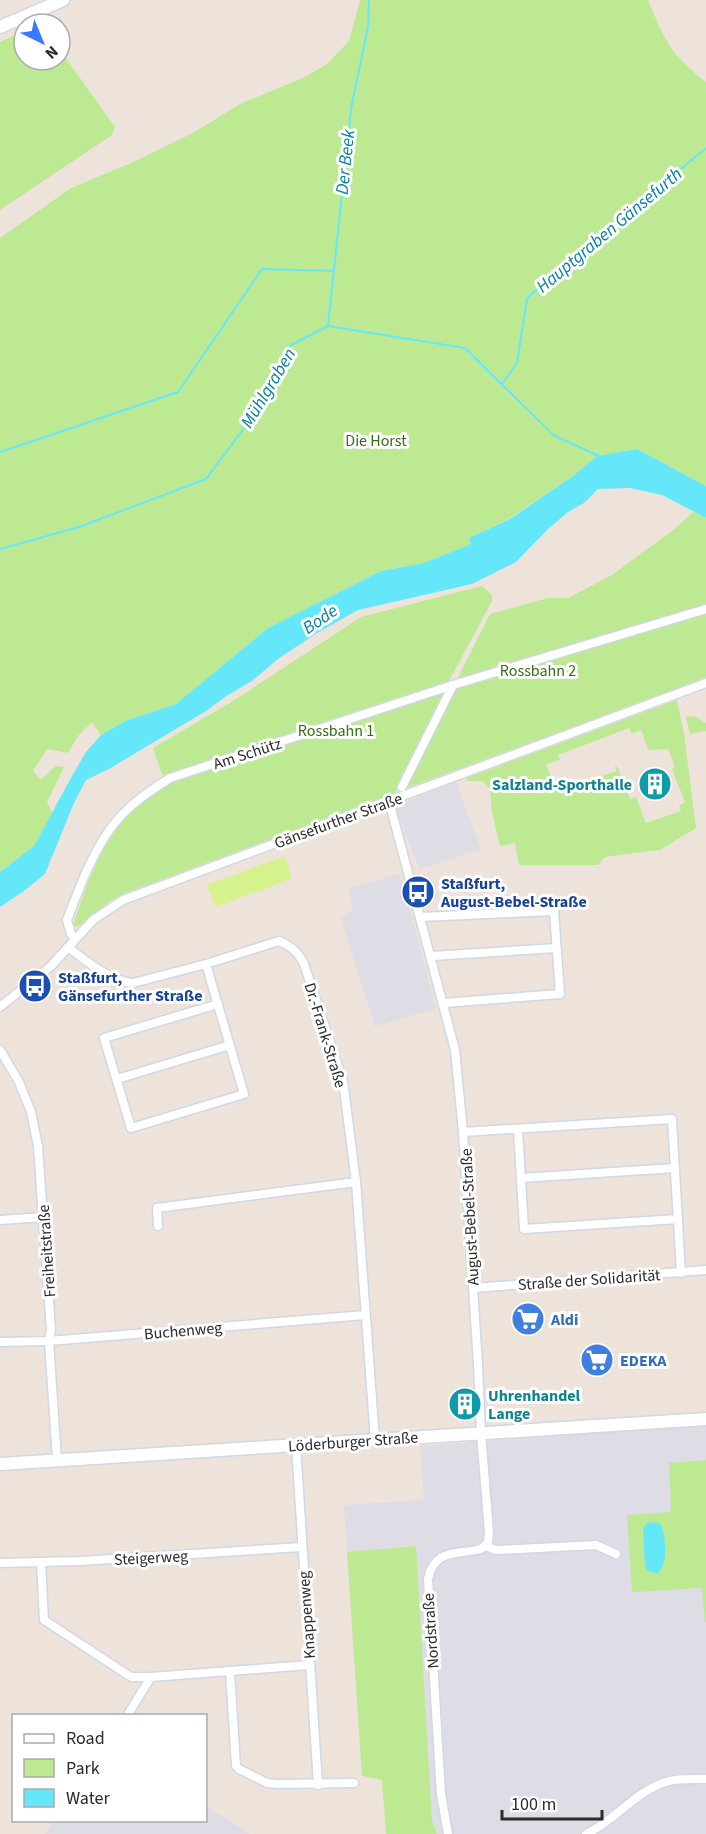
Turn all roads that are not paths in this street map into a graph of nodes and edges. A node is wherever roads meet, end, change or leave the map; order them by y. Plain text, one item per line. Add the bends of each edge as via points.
1 (63, 0) edge
2 (0, 27) edge
3 (706, 609) edge
4 (706, 683) edge
5 (453, 685) junction
6 (402, 787) dead end
7 (389, 801) junction
8 (420, 916) junction
9 (75, 939) junction
10 (68, 947) junction
11 (556, 948) junction
12 (432, 956) junction
13 (206, 964) junction
14 (444, 1003) junction
15 (218, 1004) junction
16 (0, 1007) edge
17 (230, 1046) junction
18 (0, 1050) edge
19 (117, 1079) junction
20 (518, 1129) junction
21 (463, 1132) junction
22 (675, 1168) junction
23 (521, 1178) junction
24 (356, 1182) junction
25 (44, 1217) junction
26 (678, 1219) junction
27 (0, 1220) edge
28 (158, 1226) dead end
29 (706, 1270) edge
30 (681, 1272) junction
31 (473, 1288) junction
32 (365, 1315) junction
33 (49, 1341) junction
34 (0, 1342) edge
35 (706, 1419) edge
36 (481, 1433) junction
37 (375, 1440) junction
38 (296, 1445) junction
39 (57, 1460) junction
40 (0, 1464) edge
41 (485, 1546) junction
42 (302, 1547) junction
43 (616, 1554) dead end
44 (41, 1562) junction
45 (0, 1563) edge
46 (309, 1665) junction
47 (230, 1671) junction
48 (151, 1677) junction
49 (129, 1714) edge
50 (706, 1779) edge
51 (354, 1783) dead end
52 (318, 1785) junction
53 (448, 1834) edge
54 (586, 1834) edge

1 - 2 street
3 - 5 street, Am Schütz
4 - 7 street, Gänsefurther Straße
5 - 6 street
5 - 9 street, Am Schütz via 170,778 144,795 118,820 102,843 79,890 67,920
7 - 8 street, August-Bebel-Straße
7 - 9 street, Gänsefurther Straße via 131,897 108,909
8 - 11 street via 554,911
8 - 12 street, August-Bebel-Straße
9 - 10 street, Gänsefurther Straße
10 - 13 street, Dr.-Frank-Straße via 124,983 140,983
10 - 16 street, Gänsefurther Straße
11 - 12 street
11 - 14 street via 560,994
12 - 14 street, August-Bebel-Straße
13 - 15 street
13 - 24 street, Dr.-Frank-Straße via 279,941 300,956 343,1081
14 - 21 street, August-Bebel-Straße via 455,1050
15 - 17 street
15 - 19 street via 105,1038
17 - 19 street
17 - 19 street via 244,1094 131,1128
18 - 25 street, Freiheitstraße via 33,1116
20 - 21 street
20 - 22 street via 672,1119
20 - 23 street
21 - 31 street, August-Bebel-Straße
22 - 23 street
22 - 26 street
23 - 26 street via 524,1229
24 - 28 street via 157,1208
24 - 32 street, Dr.-Frank-Straße
25 - 27 street
25 - 33 street, Freiheitstraße
26 - 30 street
29 - 30 street, Straße der Solidarität
30 - 31 street, Straße der Solidarität
31 - 36 street, August-Bebel-Straße
32 - 33 street, Buchenweg
32 - 37 street, Dr.-Frank-Straße
33 - 34 street, Buchenweg
33 - 39 street, Freiheitstraße
35 - 36 street, Löderburger Straße
36 - 37 street, Löderburger Straße
36 - 41 street via 489,1533
37 - 38 street, Löderburger Straße
38 - 39 street, Löderburger Straße
38 - 42 street, Knappenweg
39 - 40 street, Löderburger Straße
41 - 43 street, Nordstraße via 496,1550 596,1545
41 - 53 street, Nordstraße via 443,1556 432,1566 428,1579 441,1794
42 - 44 street, Steigerweg
42 - 46 street, Knappenweg
44 - 45 street, Steigerweg
44 - 48 street via 44,1620 131,1677
46 - 47 street
46 - 52 street, Knappenweg
47 - 48 street
47 - 52 street via 236,1766 267,1783
48 - 49 street
50 - 54 street via 670,1781 657,1786
51 - 52 street

